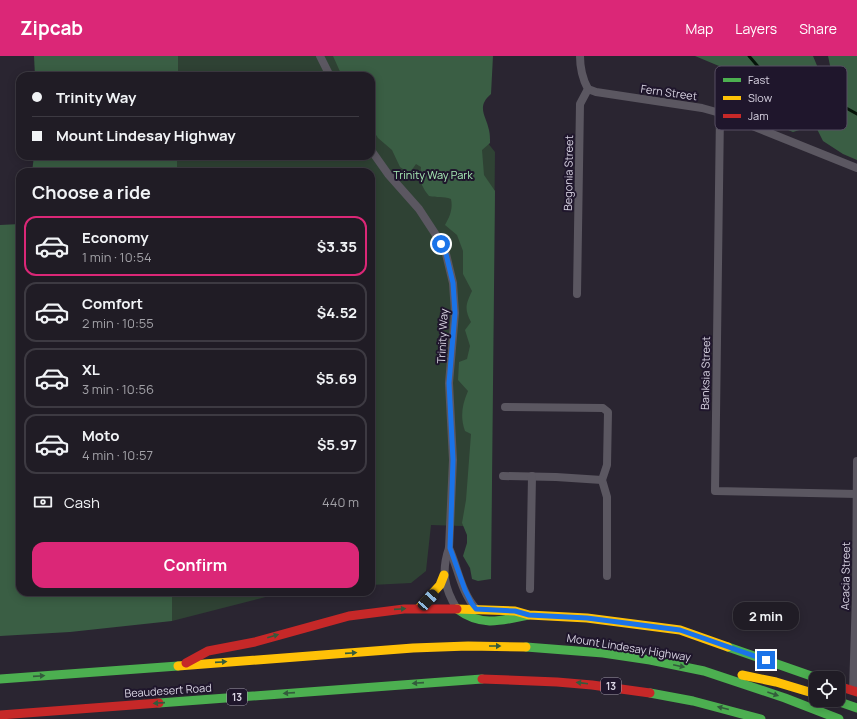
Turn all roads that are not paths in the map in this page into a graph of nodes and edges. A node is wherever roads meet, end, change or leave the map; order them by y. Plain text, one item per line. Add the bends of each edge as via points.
1 (320, 56) edge
2 (580, 56) edge
3 (328, 72) edge
4 (588, 89) junction
5 (715, 112) edge
6 (720, 130) edge
7 (762, 130) edge
8 (375, 156) edge
9 (857, 168) edge
10 (577, 294) dead end
11 (505, 406) dead end
12 (857, 461) edge
13 (503, 476) dead end
14 (532, 476) junction
15 (602, 480) junction
16 (857, 494) edge
17 (450, 548) junction
18 (444, 574) junction
19 (607, 576) dead end
20 (530, 589) dead end
21 (857, 596) edge
22 (419, 608) junction
23 (457, 609) junction
24 (476, 609) junction
25 (529, 615) junction
26 (182, 665) junction
27 (704, 671) junction
28 (809, 676) edge
29 (0, 679) edge
30 (845, 688) edge
31 (809, 692) edge
32 (855, 692) edge
33 (845, 704) edge
34 (857, 708) edge
35 (0, 715) edge
36 (761, 719) edge
37 (839, 719) edge

1 - 3 street
2 - 4 street via 582,78
4 - 5 street, Fern Street
4 - 10 street, Begonia Street via 580,104
6 - 16 street, Banksia Street via 714,491
7 - 9 street, Fern Street
8 - 17 street, Trinity Way via 419,209 436,235 446,254 453,283 455,313 449,383 453,460
11 - 15 street via 604,408 608,412 607,465
12 - 16 street, Acacia Street
13 - 14 street
14 - 15 street
14 - 20 street
15 - 19 street via 606,497
16 - 21 street, Acacia Street
17 - 18 street, Trinity Way
17 - 24 street, Trinity Way via 465,590
18 - 22 main road via 440,585
18 - 23 street, Trinity Way via 448,594
21 - 32 street, Acacia Street
22 - 23 main road
26 -> 22 main road via 208,651 255,642 349,616
23 - 24 main road, Mount Lindesay Highway
23 - 25 main road, Mount Lindesay Highway via 474,620 490,622
24 - 25 main road, Mount Lindesay Highway via 515,611
25 - 28 main road, Mount Lindesay Highway via 587,618 680,630
26 -> 27 main road, Mount Lindesay Highway via 413,648 516,646 603,653
29 -> 26 main road
27 - 31 main road via 724,671
27 -> 37 main road, Mount Lindesay Highway
30 - 32 main road
33 - 34 main road
36 -> 35 main road, Beaudesert Road / 13 via 649,691 535,679 457,681

